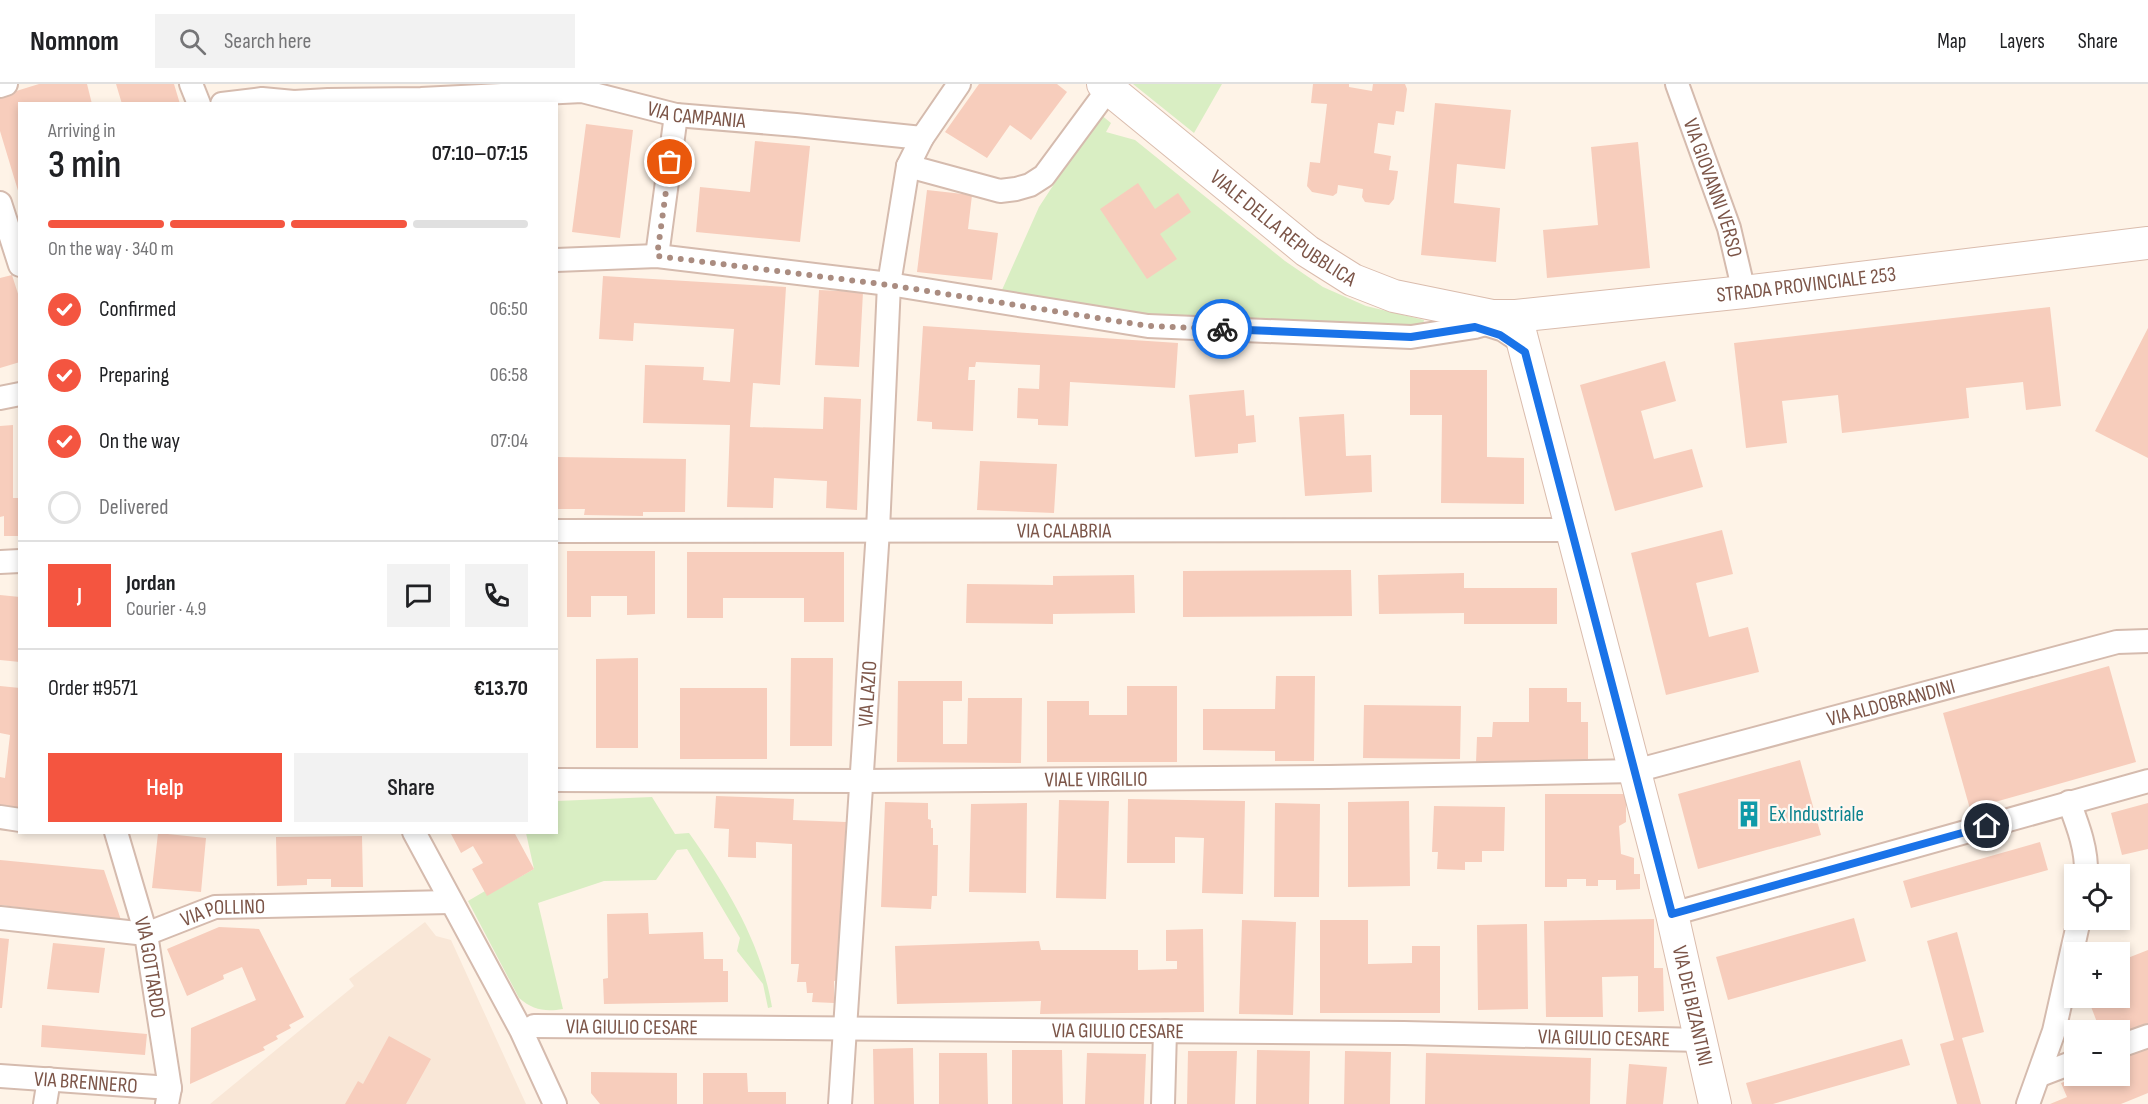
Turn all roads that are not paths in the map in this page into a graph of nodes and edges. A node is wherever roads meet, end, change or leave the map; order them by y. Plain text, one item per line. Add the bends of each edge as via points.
1 (6, 84) edge
2 (191, 84) edge
3 (959, 84) edge
4 (1677, 84) edge
5 (0, 86) edge
6 (1106, 86) edge
7 (582, 88) edge
8 (327, 92) edge
9 (421, 96) edge
10 (198, 102) edge
11 (238, 102) edge
12 (294, 102) edge
13 (294, 102) edge
14 (676, 115) junction
15 (922, 138) junction
16 (908, 166) junction
17 (0, 203) edge
18 (2139, 241) edge
19 (657, 256) junction
20 (18, 259) edge
21 (558, 260) edge
22 (889, 285) junction
23 (1744, 292) junction
24 (1494, 320) junction
25 (1525, 352) junction
26 (878, 530) junction
27 (1571, 530) junction
28 (558, 531) edge
29 (18, 561) edge
30 (0, 562) edge
31 (2148, 641) edge
32 (1635, 771) junction
33 (558, 780) edge
34 (862, 781) junction
35 (2148, 781) edge
36 (2069, 802) junction
37 (0, 817) edge
38 (18, 820) edge
39 (117, 834) edge
40 (415, 834) edge
41 (2085, 864) edge
42 (450, 902) junction
43 (1672, 914) junction
44 (0, 918) edge
45 (2077, 930) edge
46 (146, 934) junction
47 (534, 1026) dead end
48 (845, 1028) junction
49 (1165, 1031) junction
50 (2148, 1036) edge
51 (1701, 1040) junction
52 (2130, 1042) edge
53 (2064, 1066) edge
54 (2040, 1075) junction
55 (0, 1076) edge
56 (49, 1079) junction
57 (168, 1096) edge
58 (45, 1104) edge
59 (555, 1104) edge
60 (840, 1104) edge
61 (1163, 1104) edge
62 (1715, 1104) edge
63 (2028, 1104) edge

1 - 5 street
2 - 10 street
3 - 15 street, VIA LAZIO
4 - 23 street, VIA GIOVANNI VERSO via 1729,228
6 - 16 street via 1056,163 1030,185 1000,191
6 - 24 main road, VIALE DELLA REPUBBLICA via 1307,251 1353,279 1394,296
7 - 9 street, VIA CAMPANIA
7 - 14 street, VIA CAMPANIA
8 - 9 street, VIA CAMPANIA
8 - 13 street, VIA CAMPANIA
11 - 12 street, VIA CAMPANIA
14 - 15 street, VIA CAMPANIA
14 - 19 street
15 - 16 street, VIA LAZIO
16 - 22 street, VIA LAZIO
17 - 20 street
18 - 23 main road, STRADA PROVINCIALE 253
19 - 21 street
19 - 22 street
22 - 24 street via 1148,326 1411,337
22 - 26 street, VIA LAZIO
23 - 24 main road, STRADA PROVINCIALE 253
24 - 25 main road, VIA DEI BIZANTINI
24 - 25 lane via 1500,335
25 - 27 main road, VIA DEI BIZANTINI
26 - 27 street, VIA CALABRIA
26 - 28 street, VIA CALABRIA
26 - 34 street, VIA LAZIO
27 - 32 main road, VIA DEI BIZANTINI
29 - 30 street
31 - 32 street, VIA ALDOBRANDINI via 2117,642
32 - 34 street, VIALE VIRGILIO
32 - 43 main road, VIA DEI BIZANTINI
33 - 34 street, VIALE VIRGILIO
34 - 48 street, VIA LAZIO
35 - 36 street
36 - 41 street
36 - 43 street
37 - 38 street
39 - 46 street, VIA GOTTARDO
40 - 42 street
42 - 46 street, VIA POLLINO via 215,908
42 - 59 street via 521,1030
43 - 51 main road, VIA DEI BIZANTINI
44 - 46 street, VIA POLLINO
45 - 54 street via 2062,1003
46 - 57 street, VIA GOTTARDO
47 - 48 street, VIA GIULIO CESARE
48 - 49 street, VIA GIULIO CESARE
48 - 60 street, VIA LAZIO
49 - 51 street, VIA GIULIO CESARE
49 - 61 street
50 - 52 street
51 - 62 main road, VIA DEI BIZANTINI
53 - 54 street
54 - 63 street
55 - 56 street, VIA BRENNERO
56 - 57 street, VIA BRENNERO
56 - 58 street

